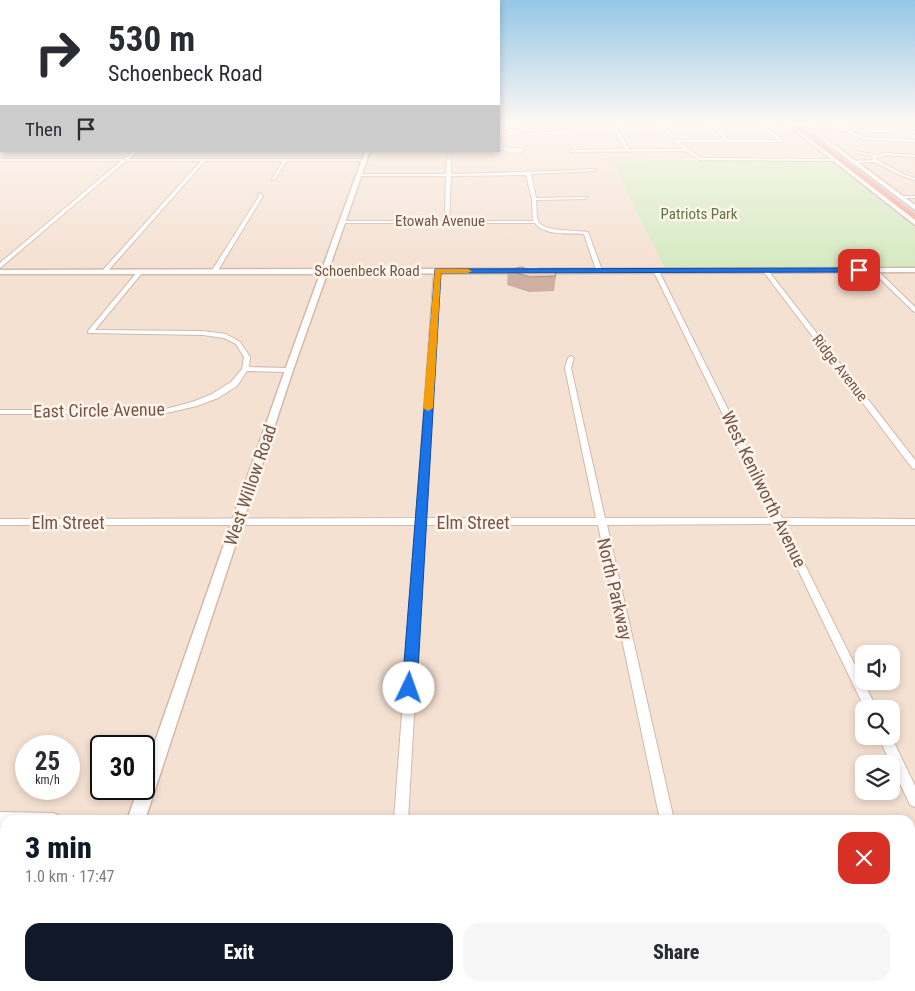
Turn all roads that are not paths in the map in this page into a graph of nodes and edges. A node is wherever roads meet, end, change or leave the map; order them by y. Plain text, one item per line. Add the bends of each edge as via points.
1 (115, 169) edge
2 (196, 169) edge
3 (280, 169) edge
4 (361, 169) edge
5 (448, 169) edge
6 (595, 169) edge
7 (847, 169) edge
8 (849, 169) edge
9 (851, 169) edge
10 (857, 169) edge
11 (862, 169) edge
12 (893, 169) edge
13 (528, 172) junction
14 (359, 175) junction
15 (448, 175) junction
16 (904, 176) junction
17 (274, 179) dead end
18 (915, 179) edge
19 (864, 182) junction
20 (911, 185) dead end
21 (260, 194) dead end
22 (900, 197) junction
23 (915, 197) edge
24 (585, 198) dead end
25 (534, 199) junction
26 (915, 208) edge
27 (915, 213) edge
28 (915, 218) edge
29 (447, 221) junction
30 (343, 222) junction
31 (536, 222) junction
32 (915, 223) edge
33 (0, 266) edge
34 (599, 270) junction
35 (656, 270) junction
36 (765, 270) junction
37 (874, 270) junction
38 (915, 270) edge
39 (326, 271) junction
40 (437, 271) junction
41 (0, 272) edge
42 (104, 272) junction
43 (140, 272) junction
44 (214, 272) junction
45 (915, 310) edge
46 (571, 358) dead end
47 (245, 369) junction
48 (289, 370) junction
49 (0, 412) edge
50 (915, 466) edge
51 (600, 521) junction
52 (780, 521) junction
53 (0, 522) edge
54 (238, 522) junction
55 (915, 522) edge
56 (420, 523) junction
57 (867, 700) edge
58 (888, 745) edge
59 (915, 800) edge
60 (138, 815) edge
61 (401, 815) edge
62 (666, 815) edge

1 - 33 street
2 - 42 street
3 - 17 street
4 - 14 street, West Willow Road
5 - 15 street
6 - 13 street
7 - 19 street
8 - 19 highway
9 - 28 highway
10 - 27 highway
11 - 22 street
12 - 16 street
13 - 15 street
13 - 25 street
14 - 15 street
14 - 30 street, West Willow Road
15 - 29 street
16 - 18 street
16 - 20 street via 902,178
19 - 32 street
21 - 44 street
22 - 23 street
22 - 26 street
24 - 25 street
25 - 31 street
29 - 30 street, Etowah Avenue
29 - 31 street, Etowah Avenue
30 - 39 street, West Willow Road
31 - 34 street via 549,230 586,233
34 - 35 street, Schoenbeck Road
34 - 40 street, Schoenbeck Road
35 - 36 street, Schoenbeck Road
35 - 52 street, West Kenilworth Avenue
36 - 37 street, Schoenbeck Road
36 - 50 street, Ridge Avenue
37 - 38 street, Schoenbeck Road
37 - 45 street
39 - 40 street, Schoenbeck Road
39 - 44 street, Schoenbeck Road
39 - 48 street, West Willow Road
40 - 56 street
41 - 42 street, Schoenbeck Road
42 - 43 street, Schoenbeck Road
43 - 44 street, Schoenbeck Road
43 - 47 street via 90,332 203,332 226,336 238,342 246,357
46 - 51 street, North Parkway via 568,368
47 - 48 street
47 - 49 street, East Circle Avenue via 234,384 215,396 162,412
48 - 54 street, West Willow Road
51 - 52 street, Elm Street
51 - 56 street, Elm Street
51 - 62 street, North Parkway
52 - 55 street, Elm Street
52 - 57 street, West Kenilworth Avenue
53 - 54 street, Elm Street
54 - 56 street, Elm Street
54 - 60 street, West Willow Road
56 - 61 street
58 - 59 street

